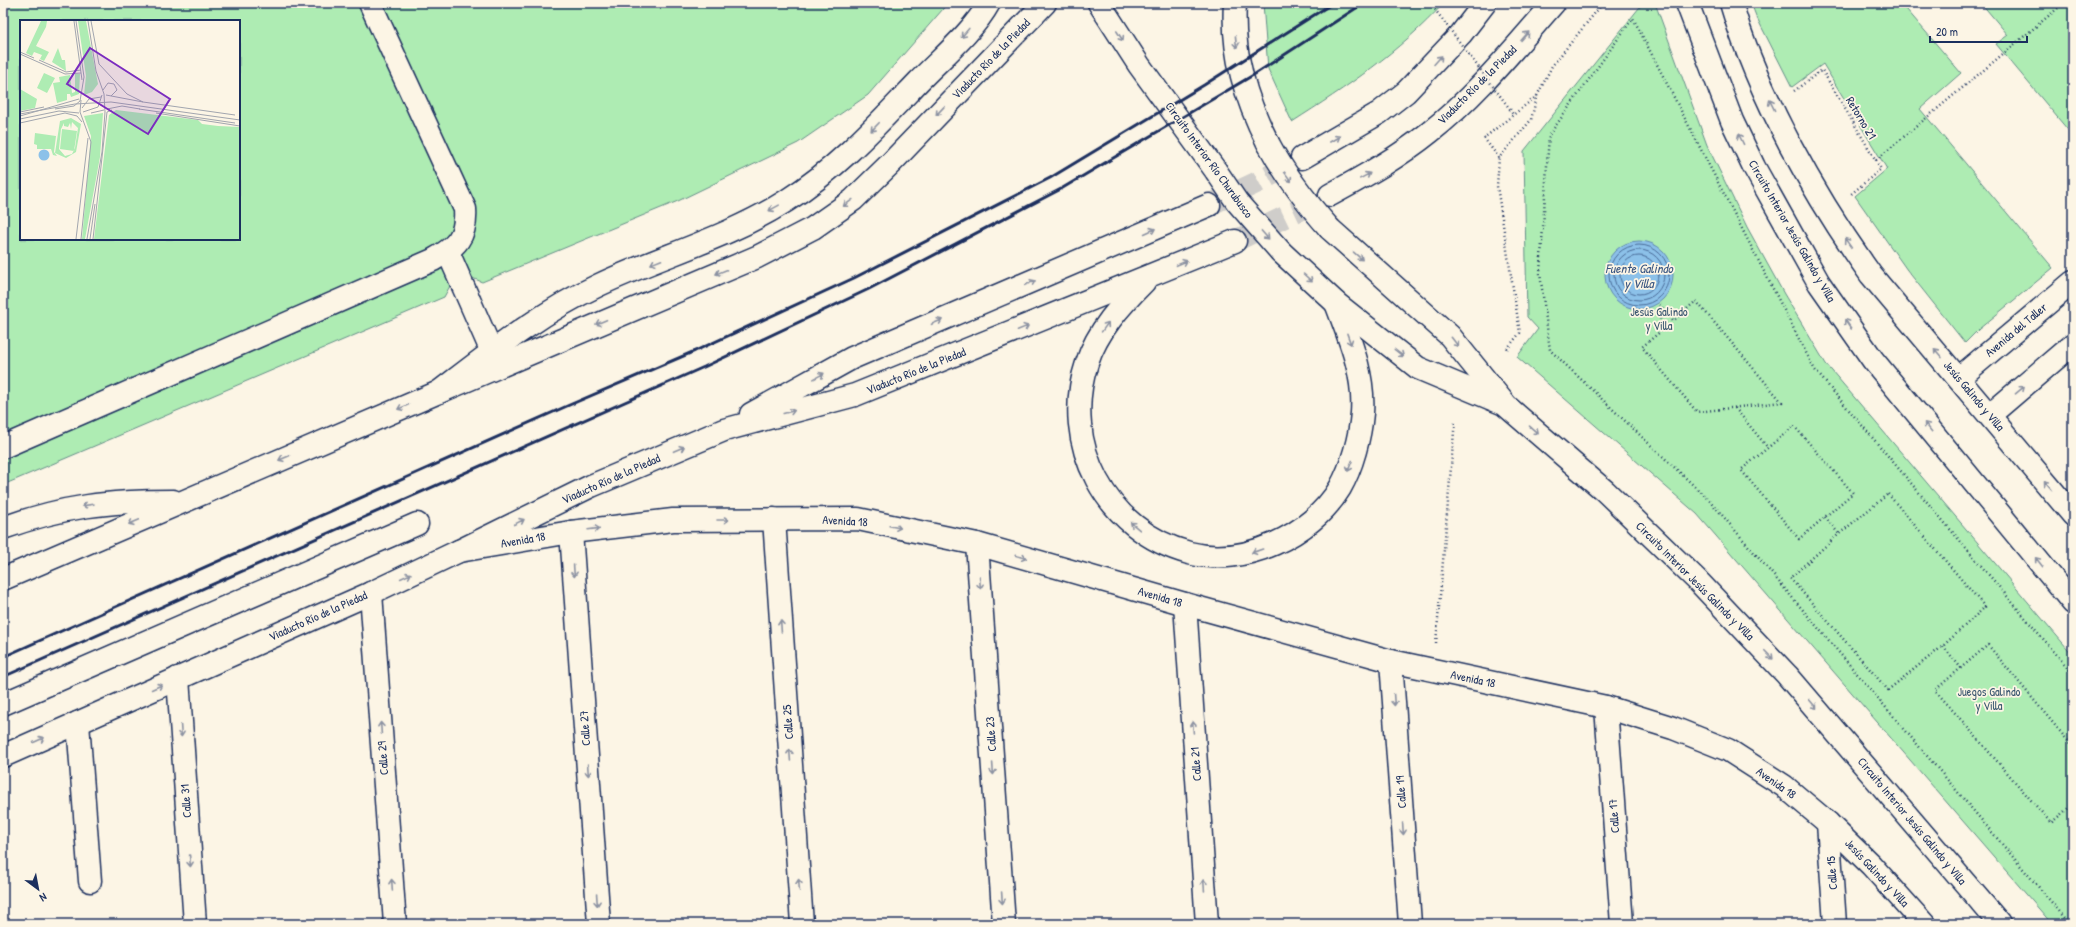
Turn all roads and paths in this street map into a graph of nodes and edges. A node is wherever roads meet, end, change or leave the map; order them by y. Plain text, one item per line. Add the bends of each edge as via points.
1 (370, 3) edge
2 (989, 3) edge
3 (1045, 3) edge
4 (1099, 3) edge
5 (1235, 3) edge
6 (1430, 3) edge
7 (1485, 3) edge
8 (1554, 3) edge
9 (1603, 3) edge
10 (1687, 3) edge
11 (1731, 3) edge
12 (2064, 3) edge
13 (1537, 96) junction
14 (1773, 108) junction
15 (1513, 115) junction
16 (1302, 158) tunnel mouth
17 (1499, 158) junction
18 (1876, 160) junction
19 (1330, 195) tunnel mouth
20 (1209, 205) tunnel mouth
21 (1829, 214) junction
22 (1235, 241) tunnel mouth
23 (448, 252) junction
24 (1151, 276) junction
25 (2073, 282) edge
26 (1336, 302) junction
27 (2073, 344) edge
28 (1507, 349) dead end
29 (492, 352) junction
30 (1959, 378) junction
31 (439, 392) junction
32 (1504, 404) junction
33 (1735, 408) junction
34 (1990, 415) junction
35 (1455, 420) dead end
36 (724, 430) junction
37 (3, 447) edge
38 (1768, 448) junction
39 (182, 501) junction
40 (2073, 515) edge
41 (1825, 517) junction
42 (774, 520) junction
43 (417, 524) dead end
44 (3, 528) edge
45 (571, 532) junction
46 (1839, 534) junction
47 (977, 544) junction
48 (459, 551) junction
49 (3, 579) edge
50 (371, 593) junction
51 (2070, 598) edge
52 (1185, 604) junction
53 (1942, 646) junction
54 (1391, 661) junction
55 (1961, 668) junction
56 (1434, 671) junction
57 (2073, 674) edge
58 (178, 678) junction
59 (3, 704) edge
60 (1606, 707) junction
61 (78, 723) junction
62 (2073, 747) edge
63 (3, 756) edge
64 (2073, 804) edge
65 (1828, 823) junction
66 (2073, 840) edge
67 (2073, 846) edge
68 (90, 881) dead end
69 (1989, 916) edge
70 (195, 924) edge
71 (395, 924) edge
72 (599, 924) edge
73 (802, 924) edge
74 (1004, 924) edge
75 (1207, 924) edge
76 (1410, 924) edge
77 (1622, 924) edge
78 (1836, 924) edge
79 (1924, 924) edge
80 (2000, 924) edge
81 (2070, 924) edge

1 - 23 main road via 464,209 466,223 459,241
2 -> 29 main road, Viaducto Río de la Piedad via 959,40 874,128 843,159 815,181 748,223 599,285 567,301
3 -> 31 main road, Viaducto Río de la Piedad via 892,162 852,200 813,228 757,257
4 -> 26 main road, Circuito Interior Río Churubusco, bridge via 1139,65 1238,202 1281,252
5 -> 32 main road, bridge via 1235,41 1241,77 1253,114 1283,170 1330,229 1450,336
6 - 15 path, bridge
16 -> 7 main road via 1379,113 1406,92 1457,39
19 -> 8 main road, Viaducto Río de la Piedad via 1380,168 1430,132 1470,96
9 - 13 path via 1552,66
51 -> 10 main road, Circuito Interior Jesús Galindo y Villa via 1873,360 1819,283 1754,167 1732,120
14 -> 11 main road, Jesús Galindo y Villa via 1753,64
12 - 18 path
13 - 15 path
13 - 17 path via 1532,120
14 - 18 path, Retorno 21 via 1822,70
14 - 21 main road, Jesús Galindo y Villa
15 - 17 path via 1484,138
17 - 28 path via 1497,186 1520,333
18 - 21 path via 1881,169
36 -> 20 main road via 852,358
30 -> 21 main road, Jesús Galindo y Villa via 1871,275
24 -> 22 main road, Viaducto Río de la Piedad
23 - 29 main road
23 - 37 main road
26 -> 24 main road via 1356,357 1362,413 1351,463 1340,488 1324,510 1271,546 1244,555 1217,557 1190,553 1164,544 1130,522 1102,492 1090,468 1082,442 1078,415 1080,388 1087,362 1098,337 1114,315
36 -> 24 main road, Viaducto Río de la Piedad via 855,395
25 - 30 main road, Avenida del Taller
26 -> 32 main road, Circuito Interior Jesús Galindo y Villa via 1418,368
34 -> 27 main road
29 - 31 main road, Viaducto Río de la Piedad
30 - 34 main road, Jesús Galindo y Villa
31 -> 39 main road, Viaducto Río de la Piedad
32 -> 69 main road, Circuito Interior Jesús Galindo y Villa via 1605,491 1708,592 1787,675
33 - 33 path via 1782,402 1696,301 1673,321 1659,304 1661,331 1642,347 1697,412
33 - 38 path
40 -> 34 main road, Jesús Galindo y Villa
35 - 56 path
48 -> 36 main road, Viaducto Río de la Piedad via 591,486
38 - 41 path via 1741,470 1799,538
38 - 41 path via 1794,426 1853,493
39 -> 44 main road via 86,505 50,512
39 -> 49 main road, Viaducto Río de la Piedad
41 - 46 path
45 -> 42 main road, Avenida 18 via 673,520
42 -> 47 main road, Avenida 18 via 858,519
73 -> 42 main road, Calle 25
43 - 59 main road
45 - 48 main road, Avenida 18
45 -> 72 main road, Calle 27
46 - 53 path via 1888,494 1985,607
46 - 53 path via 1790,578 1888,690
47 -> 52 main road, Avenida 18
47 -> 74 main road, Calle 23
50 -> 48 main road, Viaducto Río de la Piedad
50 - 58 main road, Viaducto Río de la Piedad
71 -> 50 main road, Calle 29
52 - 54 main road, Avenida 18
75 -> 52 main road, Calle 21
53 - 55 path
54 - 56 main road, Avenida 18
54 -> 76 main road, Calle 19
55 - 62 path via 1988,645
55 - 64 path via 1935,690 2051,822
56 - 60 main road, Avenida 18
57 - 81 path via 1815,370 1633,18 1549,135 1540,273 1550,350 1711,502
61 -> 58 main road, Viaducto Río de la Piedad
58 -> 70 main road, Calle 31
60 - 65 main road, Avenida 18 via 1674,728 1728,750 1784,786
60 - 77 main road, Calle 17
63 -> 61 main road, Viaducto Río de la Piedad
61 - 68 main road
65 - 78 main road, Calle 15
65 - 79 main road, Jesús Galindo y Villa via 1872,865
66 - 67 path via 2070,842
69 - 80 main road, Circuito Interior Jesús Galindo y Villa

